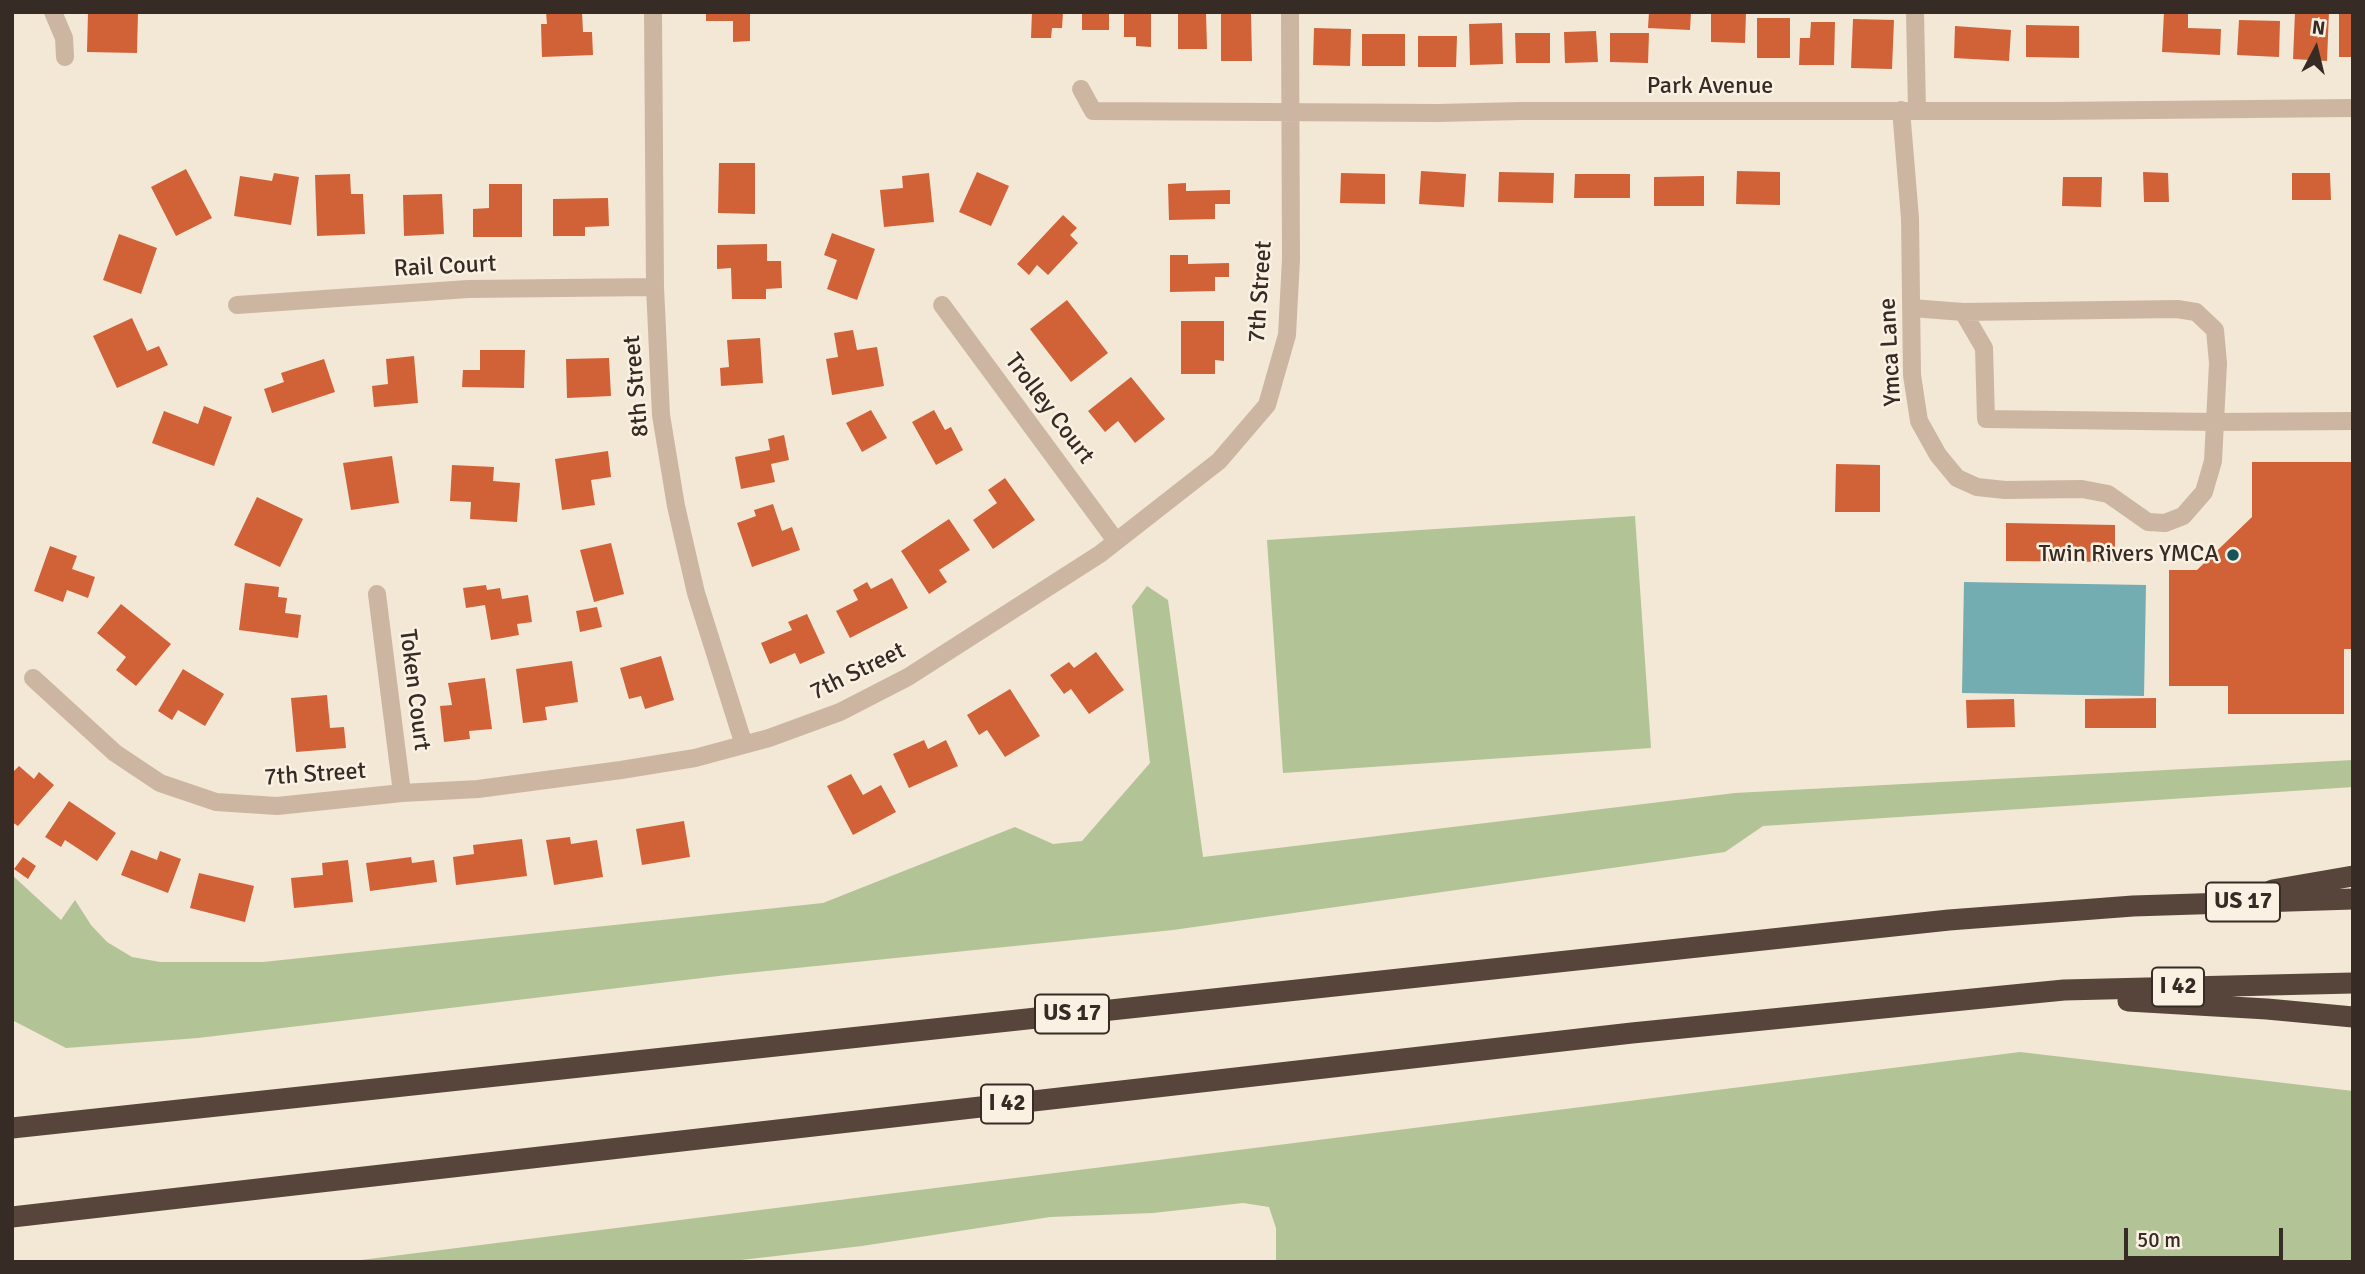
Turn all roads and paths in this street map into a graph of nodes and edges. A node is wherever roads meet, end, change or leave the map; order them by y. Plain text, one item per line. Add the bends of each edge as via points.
1 (53, 12) edge
2 (653, 12) edge
3 (1290, 12) edge
4 (1915, 12) edge
5 (65, 57) dead end
6 (1081, 89) dead end
7 (2353, 108) edge
8 (1909, 110) junction
9 (1292, 113) junction
10 (655, 287) junction
11 (237, 305) dead end
12 (942, 305) dead end
13 (1912, 308) junction
14 (1963, 312) junction
15 (2353, 421) edge
16 (2215, 422) junction
17 (1116, 541) junction
18 (377, 594) dead end
19 (33, 678) dead end
20 (744, 745) junction
21 (402, 793) junction
22 (2353, 876) edge
23 (2353, 900) edge
24 (2206, 903) junction
25 (2353, 983) edge
26 (2003, 996) junction
27 (2353, 1017) edge
28 (12, 1128) edge
29 (12, 1217) edge

1 - 5 street via 64,38
2 - 10 street, 8th Street
3 - 9 street, 7th Street
4 - 8 street, Ymca Lane
6 - 9 street, Park Avenue via 1093,111
7 - 8 street, Park Avenue
8 - 9 street, Park Avenue
8 - 13 street, Ymca Lane
9 - 17 street, 7th Street via 1287,335 1267,405 1219,461
10 - 11 street, Rail Court via 468,289
10 - 20 street, 8th Street via 662,415 676,506 696,593
12 - 17 street, Trolley Court
13 - 14 street, Ymca Lane
13 - 16 street, Ymca Lane via 1912,375 1919,421 1957,478 1977,487 2082,489 2108,494 2148,522 2165,523 2183,516 2204,492 2213,461
14 - 16 street via 1984,348 1986,419
14 - 16 street, Ymca Lane via 2196,312 2215,330
15 - 16 street
17 - 20 street, 7th Street via 908,677 841,712
18 - 21 street, Token Court
19 - 21 street, 7th Street via 115,753 160,783 216,802 278,806
20 - 21 street, 7th Street via 621,770 478,789
22 - 24 highway
23 - 24 highway, US 17
24 - 28 highway, US 17 via 1907,924
25 - 26 highway, I 42 via 2064,989
26 - 27 highway
26 - 29 highway, I 42 via 1632,1033

